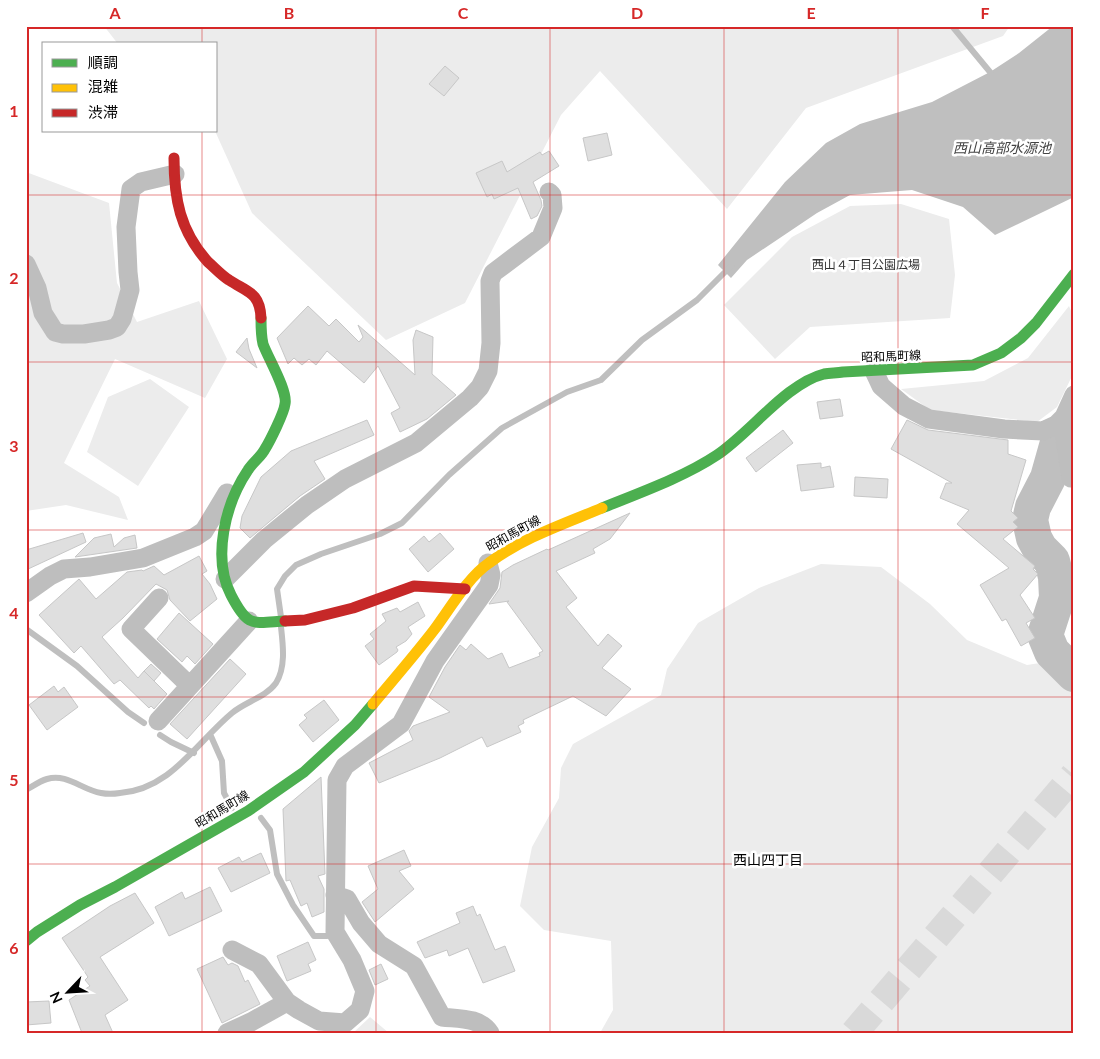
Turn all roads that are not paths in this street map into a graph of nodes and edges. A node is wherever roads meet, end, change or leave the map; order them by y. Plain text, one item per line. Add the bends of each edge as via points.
1 (174, 166) joint
2 (549, 192) dead end
3 (26, 264) edge
4 (1072, 281) edge
5 (874, 371) junction
6 (1074, 395) edge
7 (1062, 419) junction
8 (248, 470) junction
9 (1072, 478) dead end
10 (488, 563) junction
11 (225, 579) junction
12 (465, 589) junction
13 (26, 593) edge
14 (159, 598) dead end
15 (249, 621) junction
16 (190, 686) junction
17 (158, 721) dead end
18 (335, 895) junction
19 (26, 941) edge
20 (232, 950) dead end
21 (287, 1002) junction
22 (227, 1033) edge
23 (490, 1033) edge

1 - 3 street via 131,189 126,227 130,290 117,327 84,334 55,332 43,313 37,288
1 - 8 main road via 177,201 192,239 204,258 226,279 252,292 259,301 266,353 286,403 265,450
2 - 11 street via 553,208 541,238 493,273 490,281 491,343 488,371 480,387 416,443 345,479 307,505 264,540
4 - 5 main road, 昭和馬町線 via 1021,338 973,366
5 - 7 street via 881,386 904,406 929,419 1044,431
5 - 10 main road, 昭和馬町線 via 824,374 808,380 717,455 690,470 550,529
6 - 7 street
7 - 9 street
8 - 11 main road via 228,511 221,564
8 - 13 street via 233,483 204,531 195,537 143,558 64,569
10 - 12 main road, 昭和馬町線
10 - 18 street via 489,585 435,661 402,724 345,766 337,780
11 - 15 main road via 238,608
12 - 15 main road via 414,586 353,608 305,620
12 - 19 main road, 昭和馬町線 via 355,726 304,772 248,811 80,905
14 - 16 street via 132,629
15 - 16 street
16 - 17 street
18 - 21 street via 336,932 365,991 360,1010 345,1022 325,1022
18 - 23 street via 347,899 379,944 414,966 442,1017 473,1020
20 - 21 street via 258,964
21 - 22 street

